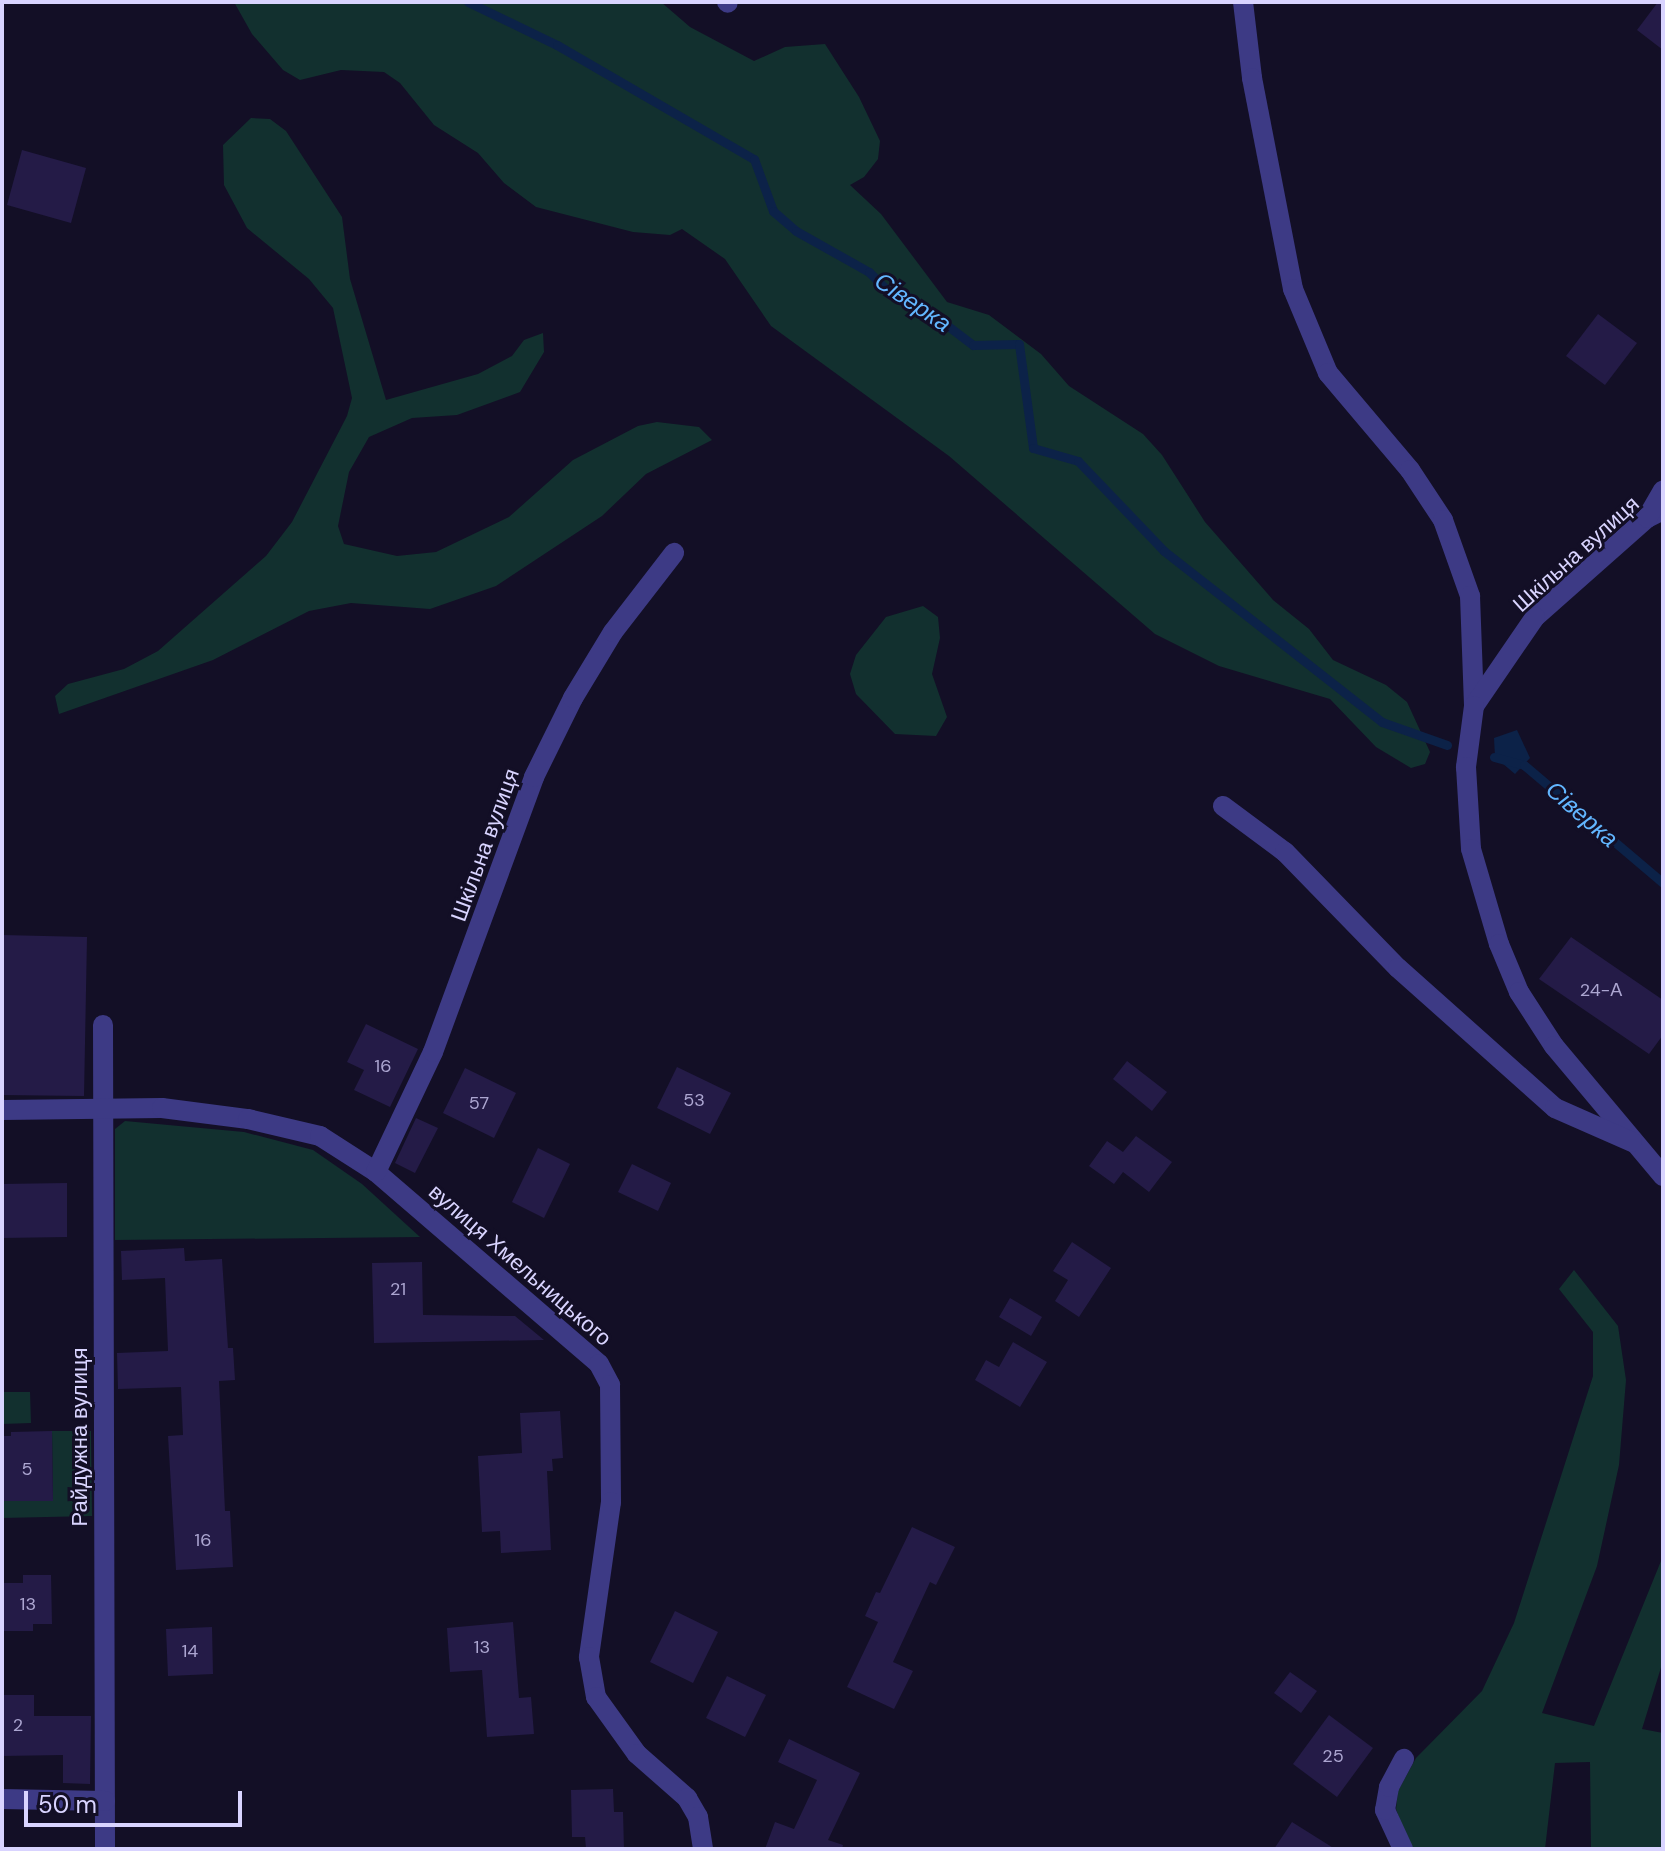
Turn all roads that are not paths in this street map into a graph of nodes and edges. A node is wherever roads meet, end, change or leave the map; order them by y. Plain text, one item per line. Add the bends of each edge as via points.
1 (1243, 2) edge
2 (1663, 490) edge
3 (1655, 514) edge
4 (674, 553) dead end
5 (1474, 706) junction
6 (1223, 806) dead end
7 (103, 1025) dead end
8 (102, 1107) junction
9 (2, 1110) edge
10 (1640, 1146) junction
11 (376, 1172) junction
12 (1663, 1176) edge
13 (1404, 1759) dead end
14 (2, 1799) edge
15 (105, 1801) junction
16 (105, 1849) edge
17 (703, 1849) edge
18 (1403, 1849) edge

1 - 5 street via 1252,78 1293,289 1328,373 1410,470 1443,520 1470,596
2 - 3 street, Шкільна вулиця
3 - 5 street, Шкільна вулиця via 1535,617
4 - 11 street, Шкільна вулиця via 613,632 534,777 433,1052
5 - 10 street, Шкільна вулиця via 1466,767 1467,816 1471,849 1499,944 1519,992 1554,1046
6 - 10 street, Шкільна вулиця via 1285,852 1398,968 1555,1108
7 - 8 street, Райдужна вулиця
8 - 9 street, вулиця Хмельницького
8 - 11 street, вулиця Хмельницького via 162,1108 262,1122 320,1136
8 - 15 street, Райдужна вулиця
10 - 12 street, Шкільна вулиця
11 - 17 street, вулиця Хмельницького via 599,1364 610,1385 611,1502 589,1657 596,1697 637,1754 687,1798 698,1817
13 - 18 street via 1389,1787 1385,1810
14 - 15 street
15 - 16 street, Райдужна вулиця

